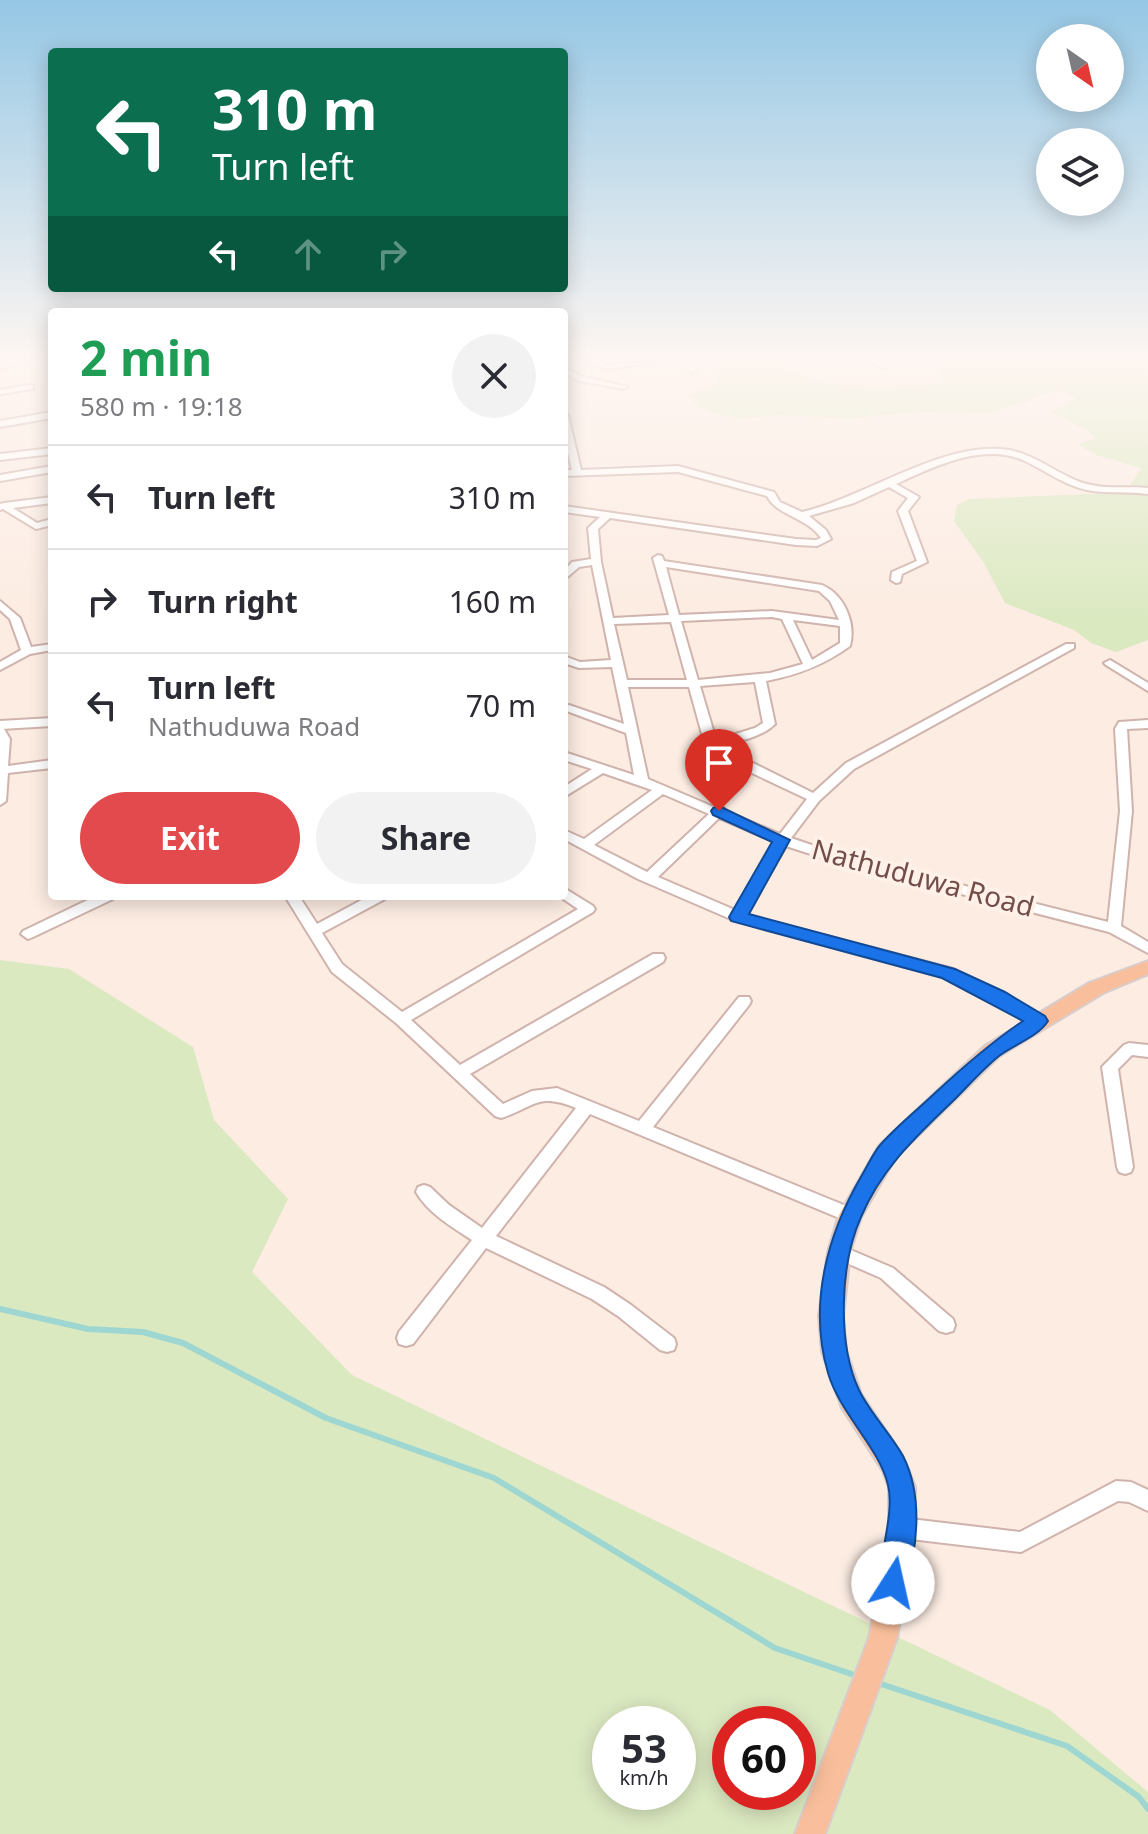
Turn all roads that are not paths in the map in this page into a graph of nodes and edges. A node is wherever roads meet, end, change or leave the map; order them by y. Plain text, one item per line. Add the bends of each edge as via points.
1 (571, 447) edge
2 (48, 451) edge
3 (0, 457) edge
4 (48, 470) edge
5 (568, 473) edge
6 (577, 473) junction
7 (0, 478) edge
8 (890, 484) junction
9 (1148, 491) edge
10 (48, 501) edge
11 (2, 507) edge
12 (568, 510) edge
13 (801, 515) junction
14 (607, 516) junction
15 (48, 523) edge
16 (596, 562) junction
17 (568, 573) edge
18 (896, 580) dead end
19 (0, 604) edge
20 (786, 616) junction
21 (676, 618) junction
22 (607, 621) junction
23 (847, 624) junction
24 (1070, 646) dead end
25 (48, 648) edge
26 (27, 651) junction
27 (568, 661) edge
28 (617, 663) junction
29 (1110, 663) dead end
30 (809, 666) junction
31 (0, 667) edge
32 (760, 678) junction
33 (694, 682) junction
34 (622, 684) junction
35 (1148, 688) edge
36 (569, 709) dead end
37 (48, 722) edge
38 (1148, 724) edge
39 (0, 725) edge
40 (633, 731) junction
41 (0, 732) edge
42 (711, 745) junction
43 (568, 757) edge
44 (48, 764) edge
45 (602, 768) junction
46 (4, 770) junction
47 (642, 781) junction
48 (662, 789) junction
49 (568, 790) edge
50 (814, 798) junction
51 (0, 801) edge
52 (719, 811) junction
53 (568, 836) edge
54 (782, 840) junction
55 (585, 845) junction
56 (649, 878) junction
57 (568, 896) edge
58 (100, 900) edge
59 (295, 900) edge
60 (370, 900) edge
61 (738, 917) junction
62 (1114, 928) junction
63 (315, 931) junction
64 (28, 934) dead end
65 (1148, 948) edge
66 (658, 958) dead end
67 (1148, 967) edge
68 (744, 1001) dead end
69 (401, 1019) junction
70 (1038, 1021) junction
71 (1148, 1051) edge
72 (459, 1073) junction
73 (586, 1107) junction
74 (641, 1130) junction
75 (1125, 1167) dead end
76 (424, 1192) dead end
77 (850, 1215) junction
78 (483, 1239) junction
79 (839, 1252) junction
80 (946, 1325) dead end
81 (406, 1338) dead end
82 (667, 1344) dead end
83 (1148, 1501) edge
84 (902, 1528) junction
85 (810, 1834) edge

1 - 6 street
2 - 3 street
4 - 7 street
5 - 6 street
6 - 13 street via 678,469 771,494 776,504
8 - 9 street via 941,462 1003,451 1086,487
8 - 13 street
8 - 18 street via 914,497 903,511 922,562 900,569
10 - 11 street
11 - 15 street via 36,526
12 - 14 street
13 - 14 street via 826,539 796,542
14 - 16 street via 593,528
16 - 17 street via 576,564
16 - 22 street
19 - 26 street via 15,618
20 - 21 street
20 - 23 street
20 - 30 street
21 - 22 street
21 - 23 street via 658,559 822,588 834,595
21 - 33 street
22 - 28 street
23 - 30 street via 846,644
24 - 50 street via 850,766
25 - 26 street
26 - 31 street
27 - 28 street
28 - 34 street
29 - 35 street
30 - 32 street
32 - 33 street
32 - 42 street via 769,724
33 - 34 street
33 - 42 street
34 - 40 street
36 - 40 street
37 - 39 street
38 - 62 street via 1121,729 1126,811
40 - 47 street
41 - 46 street
42 - 50 street
43 - 45 street, Nathuduwa Road
44 - 46 street
45 - 47 street, Nathuduwa Road
45 - 49 street
46 - 51 street
47 - 48 street, Nathuduwa Road
48 - 52 street, Nathuduwa Road
48 - 55 street
50 - 54 street
52 - 54 street, Nathuduwa Road
52 - 56 street
53 - 55 street
54 - 61 street
54 - 62 street, Nathuduwa Road
55 - 56 street
56 - 61 street
57 - 69 street via 588,909
58 - 64 street
59 - 63 street
60 - 63 street
61 - 70 street via 948,973
62 - 65 street, Nathuduwa Road
63 - 69 street via 337,968
66 - 72 street
67 - 70 main road via 1096,988
68 - 74 street
69 - 72 street
70 - 77 main road via 992,1051 887,1152
71 - 75 street via 1129,1049 1110,1067
72 - 73 street via 501,1112 532,1097 557,1094
73 - 74 street
73 - 78 street
74 - 77 street
76 - 78 street via 444,1214
77 - 79 main road
78 - 81 street
78 - 82 street via 601,1295
79 - 80 street via 887,1273
79 - 84 main road via 831,1316 834,1351 851,1400 902,1487
83 - 84 street via 1116,1491 1021,1542
84 - 85 main road via 883,1638

